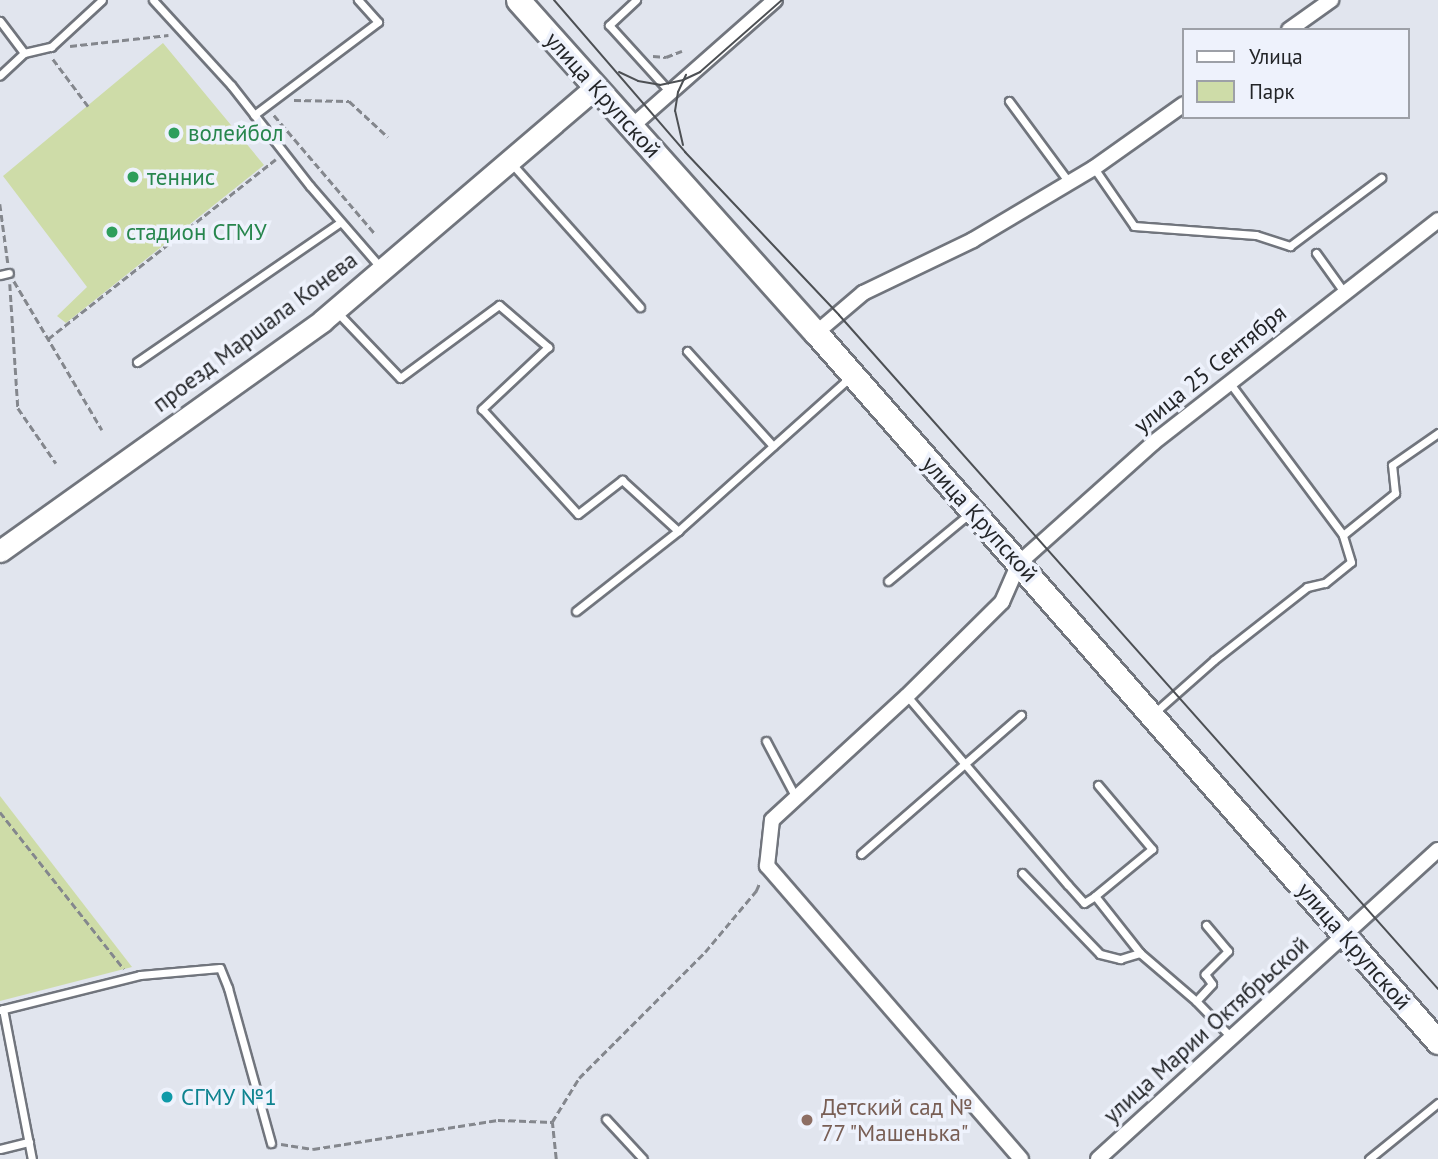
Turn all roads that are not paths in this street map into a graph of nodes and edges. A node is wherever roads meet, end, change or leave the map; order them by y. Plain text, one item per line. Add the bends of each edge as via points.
1 (102, 0) edge
2 (153, 0) edge
3 (358, 0) edge
4 (518, 0) edge
5 (636, 0) edge
6 (775, 0) edge
7 (1331, 0) edge
8 (0, 21) edge
9 (1292, 28) edge
10 (24, 53) junction
11 (0, 75) edge
12 (595, 88) junction
13 (670, 92) junction
14 (1009, 101) dead end
15 (1182, 105) edge
16 (254, 115) junction
17 (631, 127) junction
18 (509, 161) junction
19 (1094, 168) junction
20 (1381, 178) dead end
21 (1068, 181) junction
22 (1438, 220) edge
23 (341, 222) junction
24 (1315, 253) dead end
25 (382, 269) junction
26 (9, 273) road end
27 (0, 275) edge
28 (1344, 292) junction
29 (639, 307) dead end
30 (335, 310) junction
31 (816, 333) junction
32 (687, 351) dead end
33 (137, 362) dead end
34 (853, 374) junction
35 (1229, 382) junction
36 (1438, 433) edge
37 (774, 446) junction
38 (972, 512) junction
39 (678, 531) junction
40 (1343, 536) junction
41 (0, 551) edge
42 (1019, 563) junction
43 (888, 580) dead end
44 (576, 611) dead end
45 (907, 696) junction
46 (1153, 714) junction
47 (1021, 715) dead end
48 (766, 741) dead end
49 (965, 763) junction
50 (1098, 785) dead end
51 (796, 798) junction
52 (1438, 850) edge
53 (861, 854) dead end
54 (1022, 873) dead end
55 (1095, 896) junction
56 (1206, 925) dead end
57 (1344, 935) junction
58 (1140, 953) junction
59 (1196, 1001) junction
60 (1, 1009) edge
61 (1231, 1038) junction
62 (1438, 1042) edge
63 (1438, 1103) edge
64 (606, 1119) dead end
65 (29, 1142) junction
66 (271, 1143) road end
67 (0, 1149) edge
68 (32, 1159) edge
69 (643, 1159) edge
70 (1021, 1159) edge
71 (1098, 1159) edge
72 (1369, 1159) edge

1 - 10 lane via 51,47
2 - 16 lane
3 - 16 lane via 377,22
4 - 12 main road, улица Крупской
5 - 13 lane via 609,25
6 - 13 street
7 - 9 street
8 - 10 lane
10 - 11 lane
12 - 17 main road, улица Крупской
12 - 18 street, проезд Маршала Конева
13 - 17 street
14 - 21 lane
15 - 19 street
16 - 23 lane
17 - 31 main road, улица Крупской
18 - 25 street, проезд Маршала Конева
18 - 29 lane
19 - 20 lane via 1134,226 1256,234 1290,246
19 - 21 street
21 - 31 street via 973,240 863,293
22 - 28 street, улица 25 Сентября
23 - 25 lane
23 - 33 lane
24 - 28 lane
25 - 30 street, проезд Маршала Конева
26 - 27 lane
28 - 35 street, улица 25 Сентября
30 - 39 lane via 400,378 499,304 548,346 482,409 578,514 622,480
30 - 41 street, проезд Маршала Конева
31 - 34 main road, улица Крупской
32 - 37 lane
34 - 37 lane
34 - 38 main road, улица Крупской
35 - 40 lane
35 - 42 street, улица 25 Сентября
36 - 40 lane via 1392,465 1395,493
37 - 39 lane
38 - 42 main road, улица Крупской
38 - 43 lane
39 - 44 lane
40 - 46 lane via 1351,562 1325,583 1307,587
42 - 45 street via 1002,602
42 - 46 main road, улица Крупской
45 - 49 lane
45 - 51 street
46 - 57 main road, улица Крупской
47 - 49 lane
48 - 51 lane
49 - 53 lane
49 - 55 lane via 1084,902
50 - 55 lane via 1152,849
51 - 70 street via 772,820 767,866
52 - 57 street, улица Марии Октябрьской
54 - 58 lane via 1100,954 1120,959
55 - 58 lane
56 - 59 lane via 1228,951 1205,974 1212,984
57 - 61 street, улица Марии Октябрьской
57 - 62 main road, улица Крупской
58 - 59 lane
59 - 61 lane
60 - 65 lane
60 - 66 lane via 131,977 220,968
61 - 71 street, улица Марии Октябрьской
63 - 72 lane
64 - 69 lane
65 - 67 lane
65 - 68 lane

